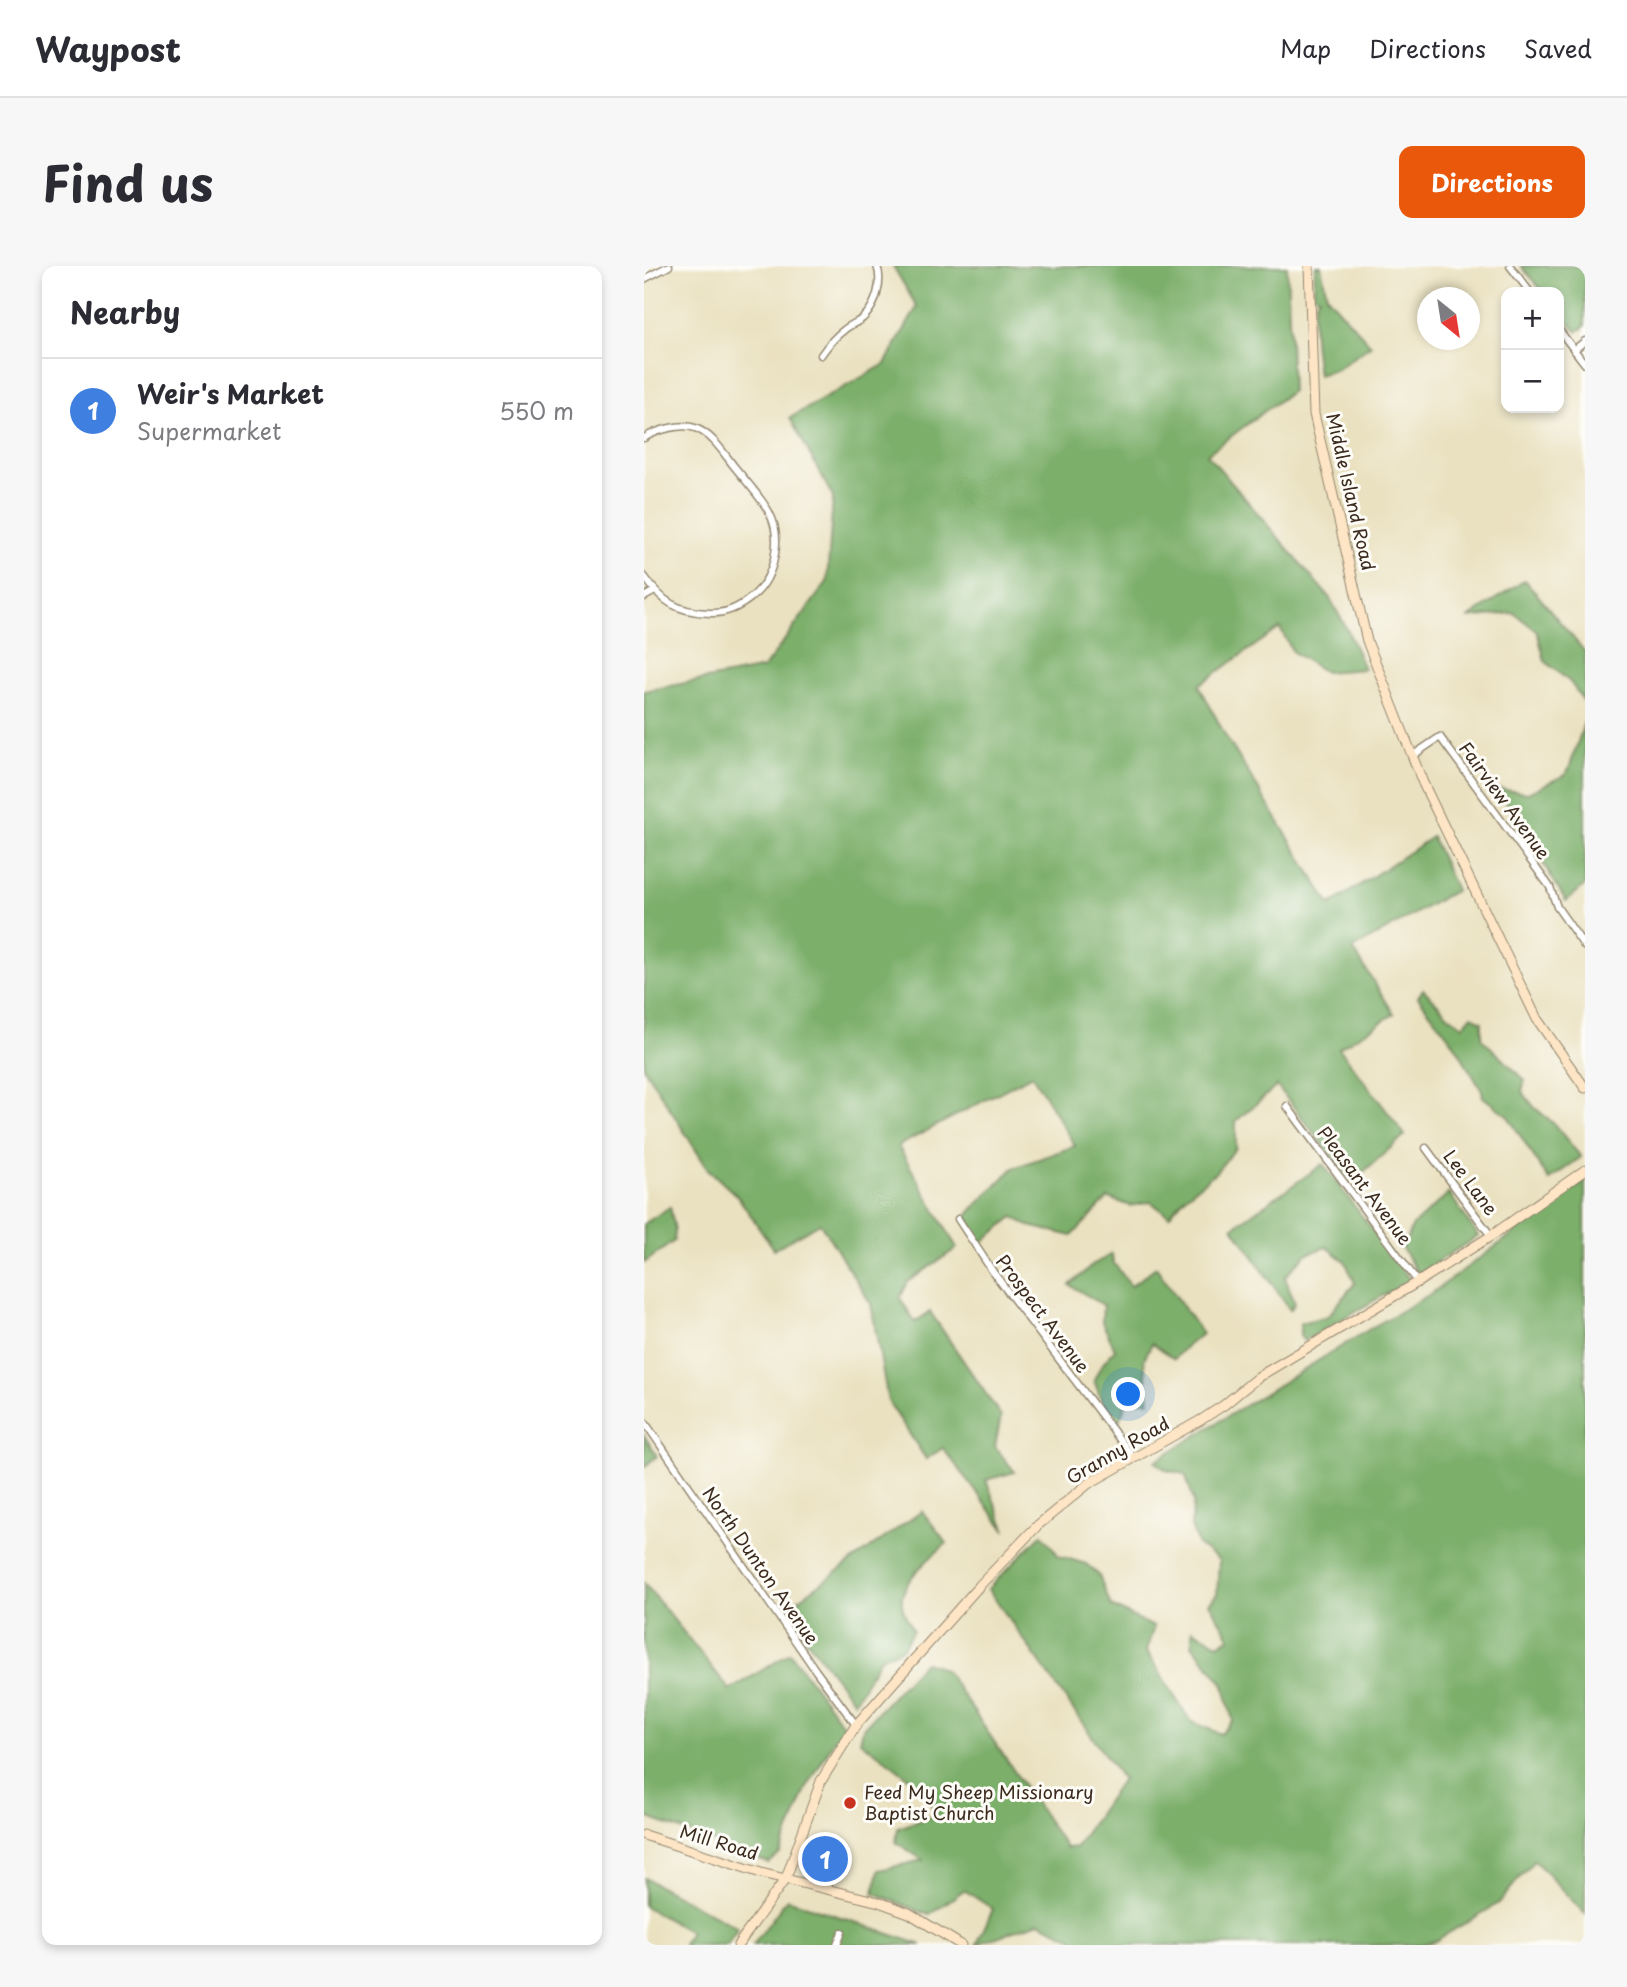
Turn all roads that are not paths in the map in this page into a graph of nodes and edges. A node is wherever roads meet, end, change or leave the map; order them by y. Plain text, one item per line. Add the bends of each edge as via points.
1 (669, 266) edge
2 (877, 266) edge
3 (1309, 266) edge
4 (1510, 266) edge
5 (644, 279) edge
6 (1526, 287) edge
7 (1564, 337) edge
8 (1585, 341) edge
9 (1574, 351) junction
10 (821, 355) dead end
11 (1585, 365) edge
12 (644, 438) edge
13 (644, 576) edge
14 (655, 591) junction
15 (644, 597) edge
16 (1412, 756) junction
17 (1585, 947) edge
18 (1585, 1088) edge
19 (1287, 1106) dead end
20 (1426, 1148) dead end
21 (1585, 1170) edge
22 (958, 1219) dead end
23 (1492, 1236) junction
24 (1418, 1282) junction
25 (644, 1421) edge
26 (1133, 1457) junction
27 (856, 1725) junction
28 (644, 1835) edge
29 (786, 1878) junction
30 (842, 1932) dead end
31 (738, 1945) edge
32 (837, 1945) edge
33 (961, 1945) edge

1 - 5 street
2 - 10 street via 880,273 874,303
3 - 16 street, Middle Island Road via 1314,414 1367,641
4 - 6 street
7 - 9 street
8 - 9 street
9 - 11 street
12 - 14 street via 676,427 696,428 714,440 770,513 775,541 772,569 760,590 740,607 719,614 690,613 664,601
13 - 14 street
14 - 15 street
16 - 17 street, Fairview Avenue via 1440,737 1549,887
16 - 18 street via 1537,1019
19 - 24 street, Pleasant Avenue
20 - 23 street, Lee Lane
21 - 23 street, Granny Road
22 - 26 street, Prospect Avenue
23 - 24 street, Granny Road
24 - 26 street, Granny Road via 1285,1360 1201,1420
25 - 27 street, North Dunton Avenue
26 - 27 street, Granny Road via 1074,1493 1038,1525
27 - 29 street, Granny Road via 821,1781
28 - 29 street, Mill Road
29 - 31 street, Granny Road
29 - 33 street, Mill Road via 909,1913
30 - 32 street

